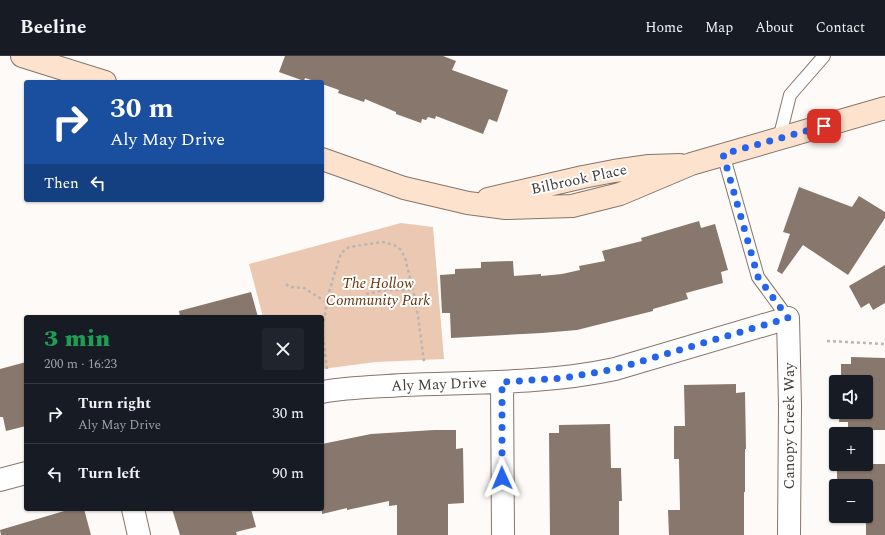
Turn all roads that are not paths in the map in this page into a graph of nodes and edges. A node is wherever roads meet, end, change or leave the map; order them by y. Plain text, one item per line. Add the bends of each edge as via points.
1 (22, 56) edge
2 (824, 56) edge
3 (99, 80) edge
4 (885, 108) edge
5 (779, 139) junction
6 (723, 154) junction
7 (324, 160) edge
8 (788, 318) junction
9 (502, 382) junction
10 (324, 392) edge
11 (24, 474) edge
12 (0, 480) edge
13 (133, 511) edge
14 (140, 535) edge
15 (503, 535) edge
16 (789, 535) edge

1 - 3 street
2 - 5 lane via 790,95
4 - 5 street, Bilbrook Place
5 - 6 street, Bilbrook Place
6 - 7 street, Bilbrook Place via 691,164 614,171 468,203 404,188
6 - 8 lane via 758,277
8 - 9 street, Aly May Drive via 615,369 564,378
8 - 16 street, Canopy Creek Way
9 - 10 street, Aly May Drive via 354,388
9 - 15 street
11 - 12 street
13 - 14 street

